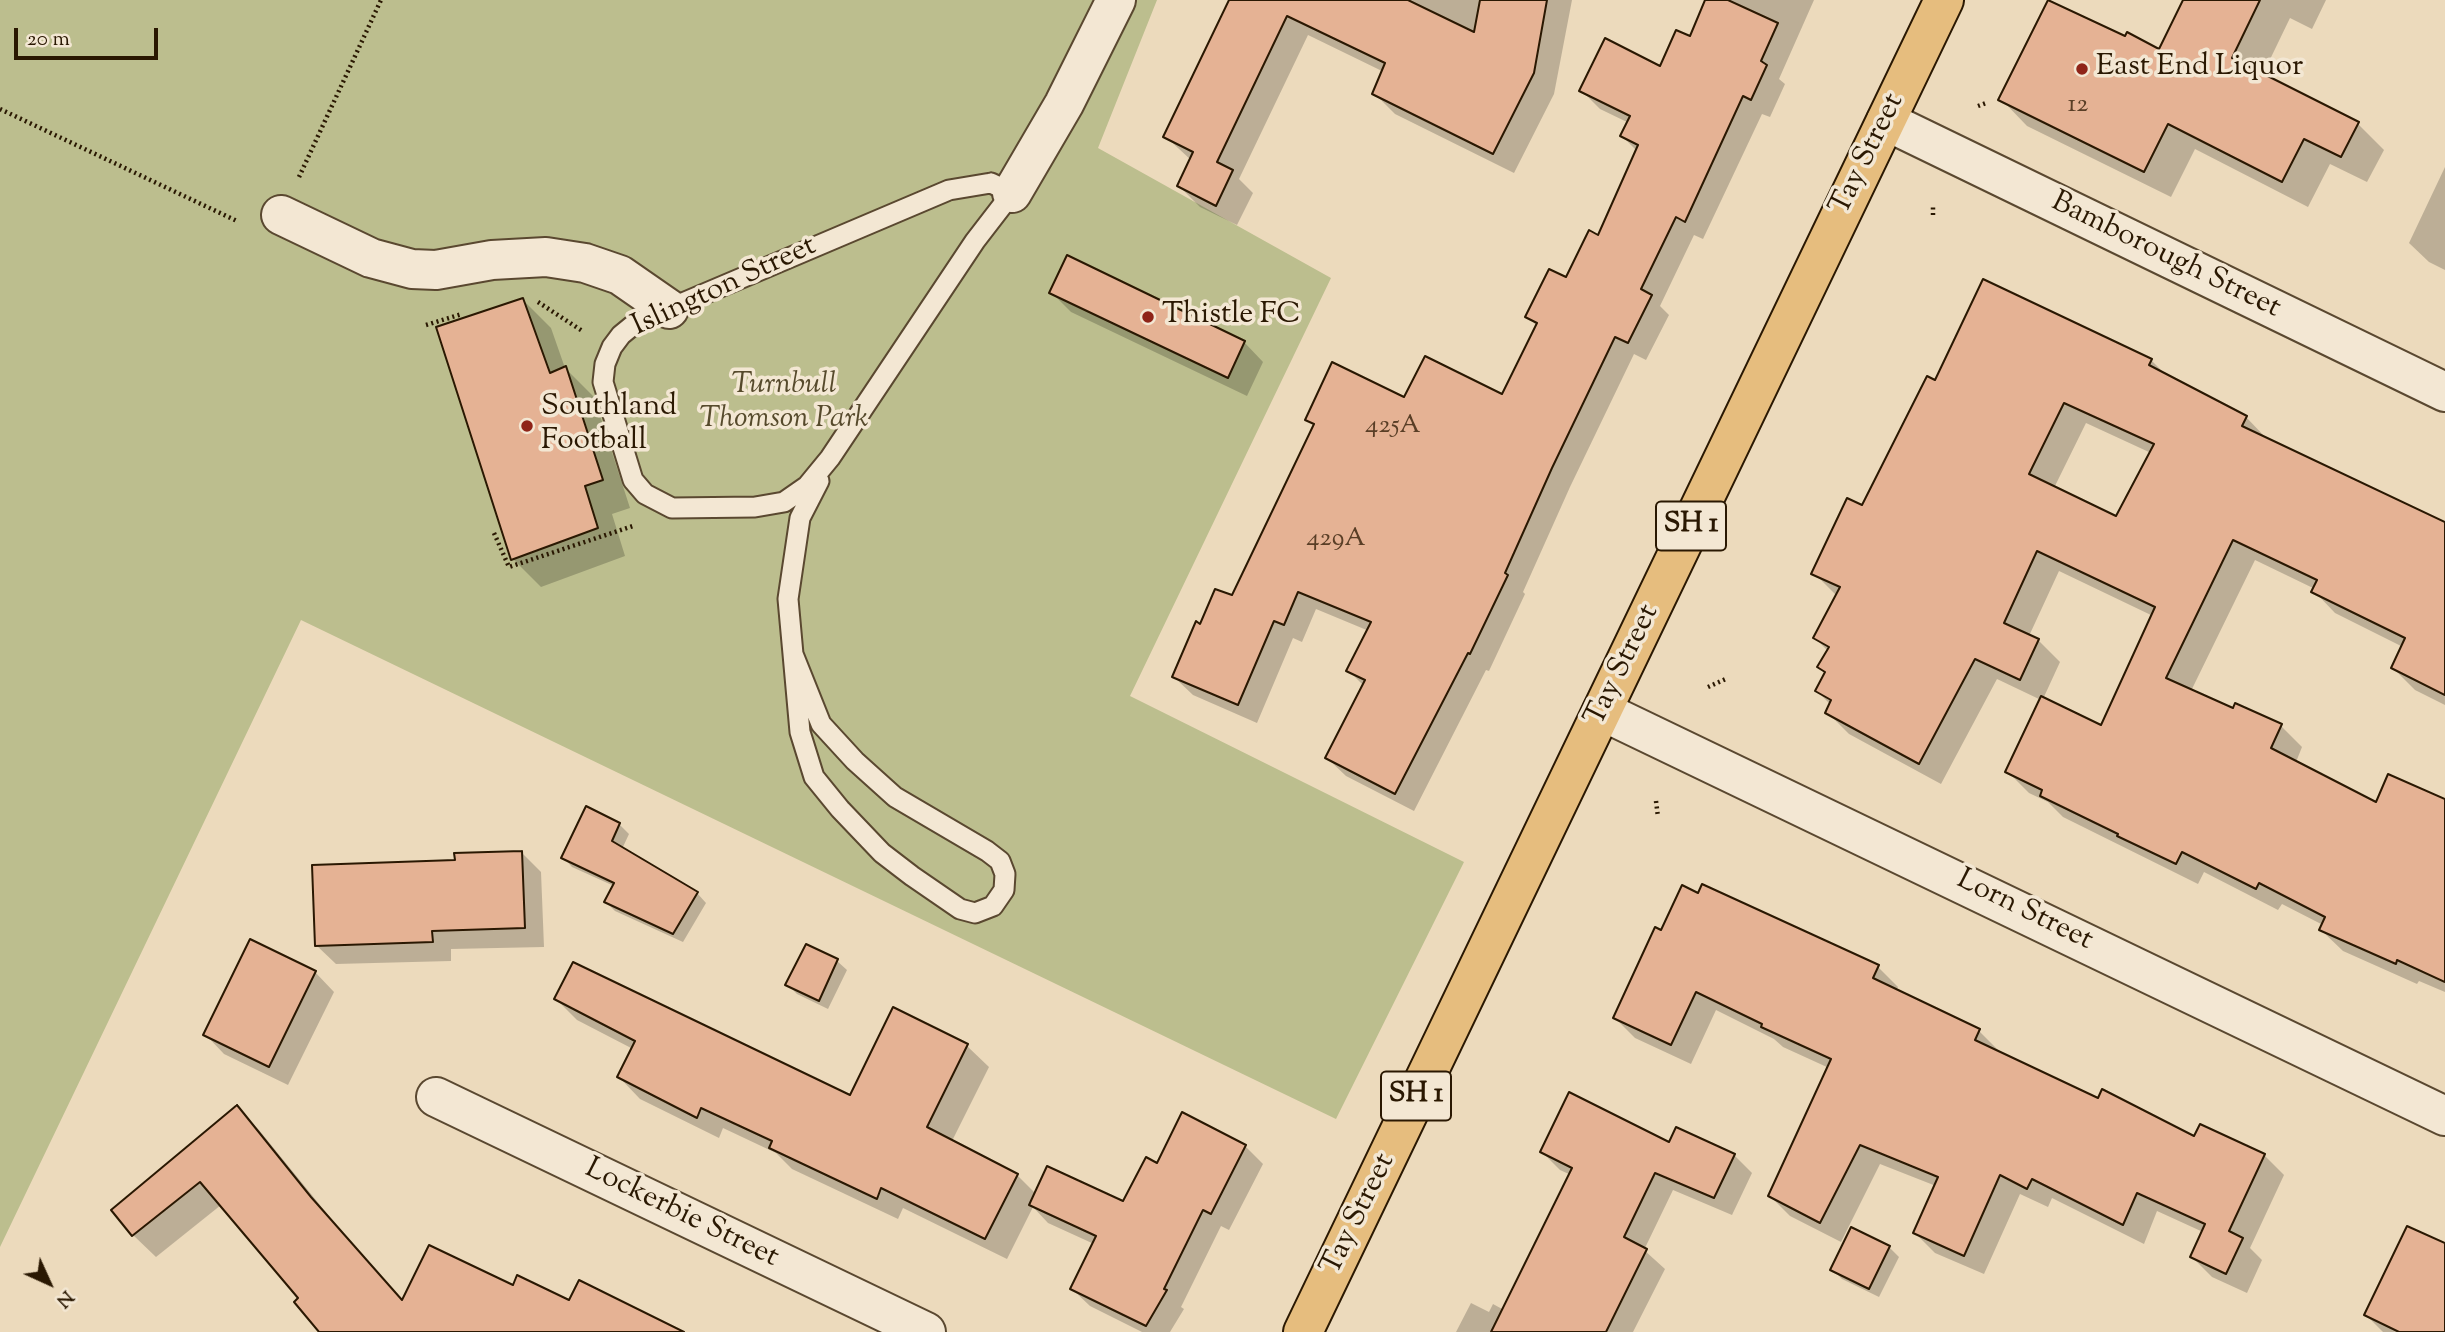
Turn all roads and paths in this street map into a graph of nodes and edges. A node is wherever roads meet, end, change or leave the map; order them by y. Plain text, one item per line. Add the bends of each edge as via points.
1 (381, 0) edge
2 (1116, 0) edge
3 (1944, 0) edge
4 (1986, 103) dead end
5 (1978, 106) dead end
6 (0, 109) edge
7 (1886, 121) junction
8 (1012, 193) junction
9 (1933, 206) dead end
10 (281, 215) junction
11 (1933, 215) dead end
12 (535, 300) dead end
13 (669, 309) junction
14 (472, 310) dead end
15 (426, 325) dead end
16 (612, 347) junction
17 (2445, 392) edge
18 (830, 458) junction
19 (671, 508) junction
20 (494, 533) dead end
21 (793, 654) junction
22 (1728, 678) dead end
23 (1708, 687) dead end
24 (1602, 711) junction
25 (1656, 801) dead end
26 (1658, 817) dead end
27 (436, 1097) dead end
28 (2445, 1116) edge
29 (926, 1332) edge
30 (1303, 1332) edge

1 - 10 path
2 - 8 street via 1064,104
3 - 7 highway, Tay Street / SH 1
4 - 5 path
6 - 10 path via 271,236
7 - 17 street, Bamborough Street
7 - 24 highway, Tay Street / SH 1
8 - 13 lane, Islington Street via 991,183 949,190
8 - 18 lane
9 - 11 path
10 - 13 street via 371,258 412,270 546,257 585,263 620,275
12 - 16 path
13 - 16 lane, Islington Street via 632,326
14 - 15 path
16 - 19 lane, Islington Street via 603,382 633,480 645,494
18 - 19 lane via 807,486 776,504
18 - 21 lane via 800,518 788,599
19 - 20 path via 509,568
21 - 21 lane via 821,724 855,761 895,797 1000,862 1004,890 993,906 975,913 960,909 922,884 882,853 814,777 800,732
22 - 23 path
24 - 28 street, Lorn Street
24 - 30 highway, Tay Street / SH 1
25 - 26 path
27 - 29 street, Lockerbie Street

